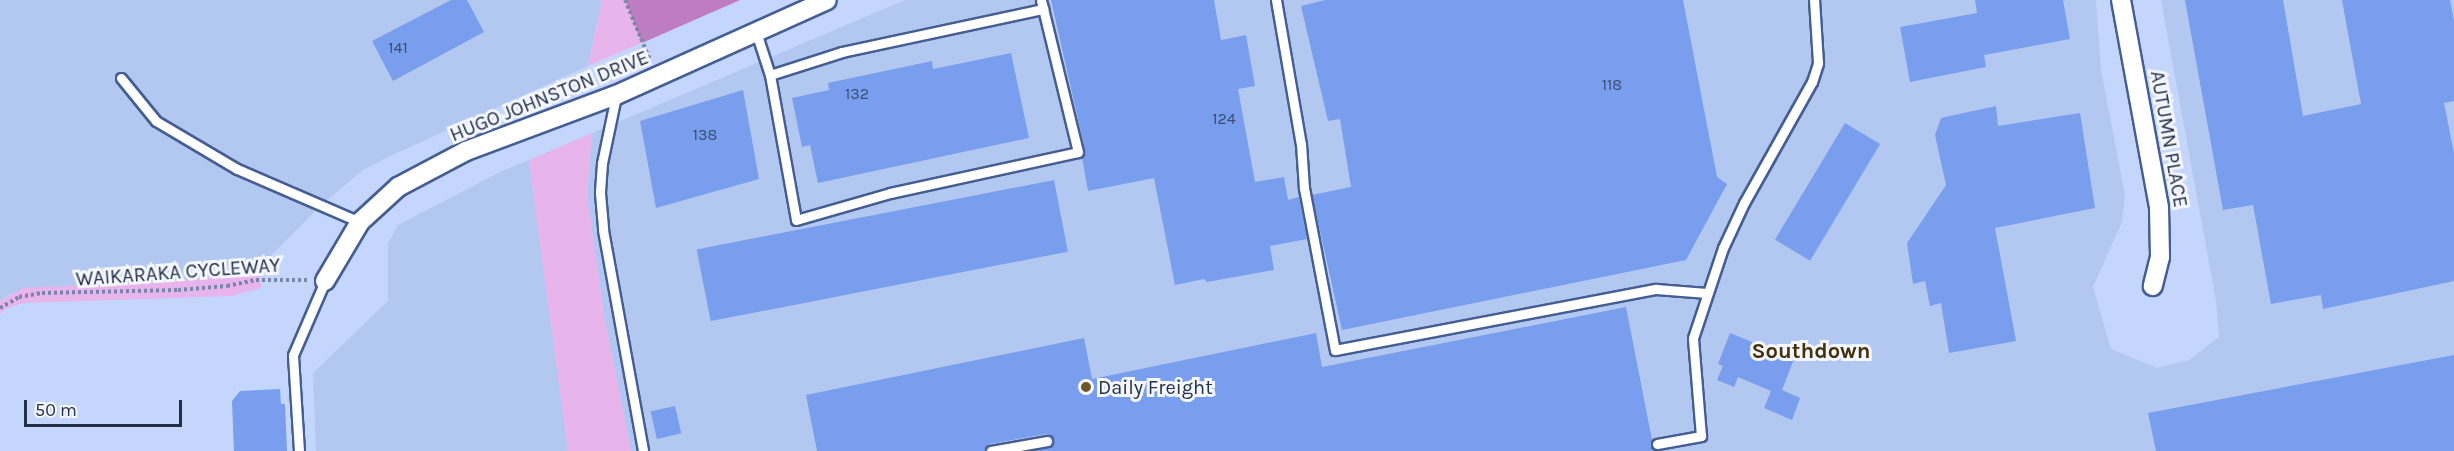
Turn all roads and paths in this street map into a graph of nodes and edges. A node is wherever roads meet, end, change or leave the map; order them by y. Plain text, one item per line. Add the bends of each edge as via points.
1 (625, 0) edge
2 (827, 0) edge
3 (1276, 0) edge
4 (1814, 0) edge
5 (2121, 0) edge
6 (1042, 4) edge
7 (756, 32) junction
8 (642, 43) dead end
9 (770, 75) junction
10 (121, 78) dead end
11 (616, 95) junction
12 (360, 222) junction
13 (325, 281) junction
14 (2153, 286) dead end
15 (1707, 294) junction
16 (0, 308) edge
17 (1047, 441) dead end
18 (1657, 444) dead end
19 (299, 451) edge
20 (643, 451) edge
21 (991, 451) edge

1 - 8 path
2 - 7 street, HUGO JOHNSTON DRIVE
3 - 15 lane via 1301,144 1304,189 1335,350 1656,289
4 - 15 lane via 1818,63 1812,82 1744,203
5 - 14 street, AUTUMN PLACE via 2159,208 2160,257
6 - 9 lane via 842,52
6 - 9 lane via 1078,152 890,194 796,220
7 - 9 lane
7 - 11 street, HUGO JOHNSTON DRIVE
10 - 12 lane via 156,121 237,169
11 - 12 street, HUGO JOHNSTON DRIVE via 466,151 399,187
11 - 20 lane via 600,193 603,230
12 - 13 street, HUGO JOHNSTON DRIVE
13 - 16 path, WAIKARAKA CYCLEWAY via 256,279 210,288 42,293 19,297
13 - 19 lane via 293,355
15 - 18 lane via 1692,338 1701,436
17 - 21 lane

